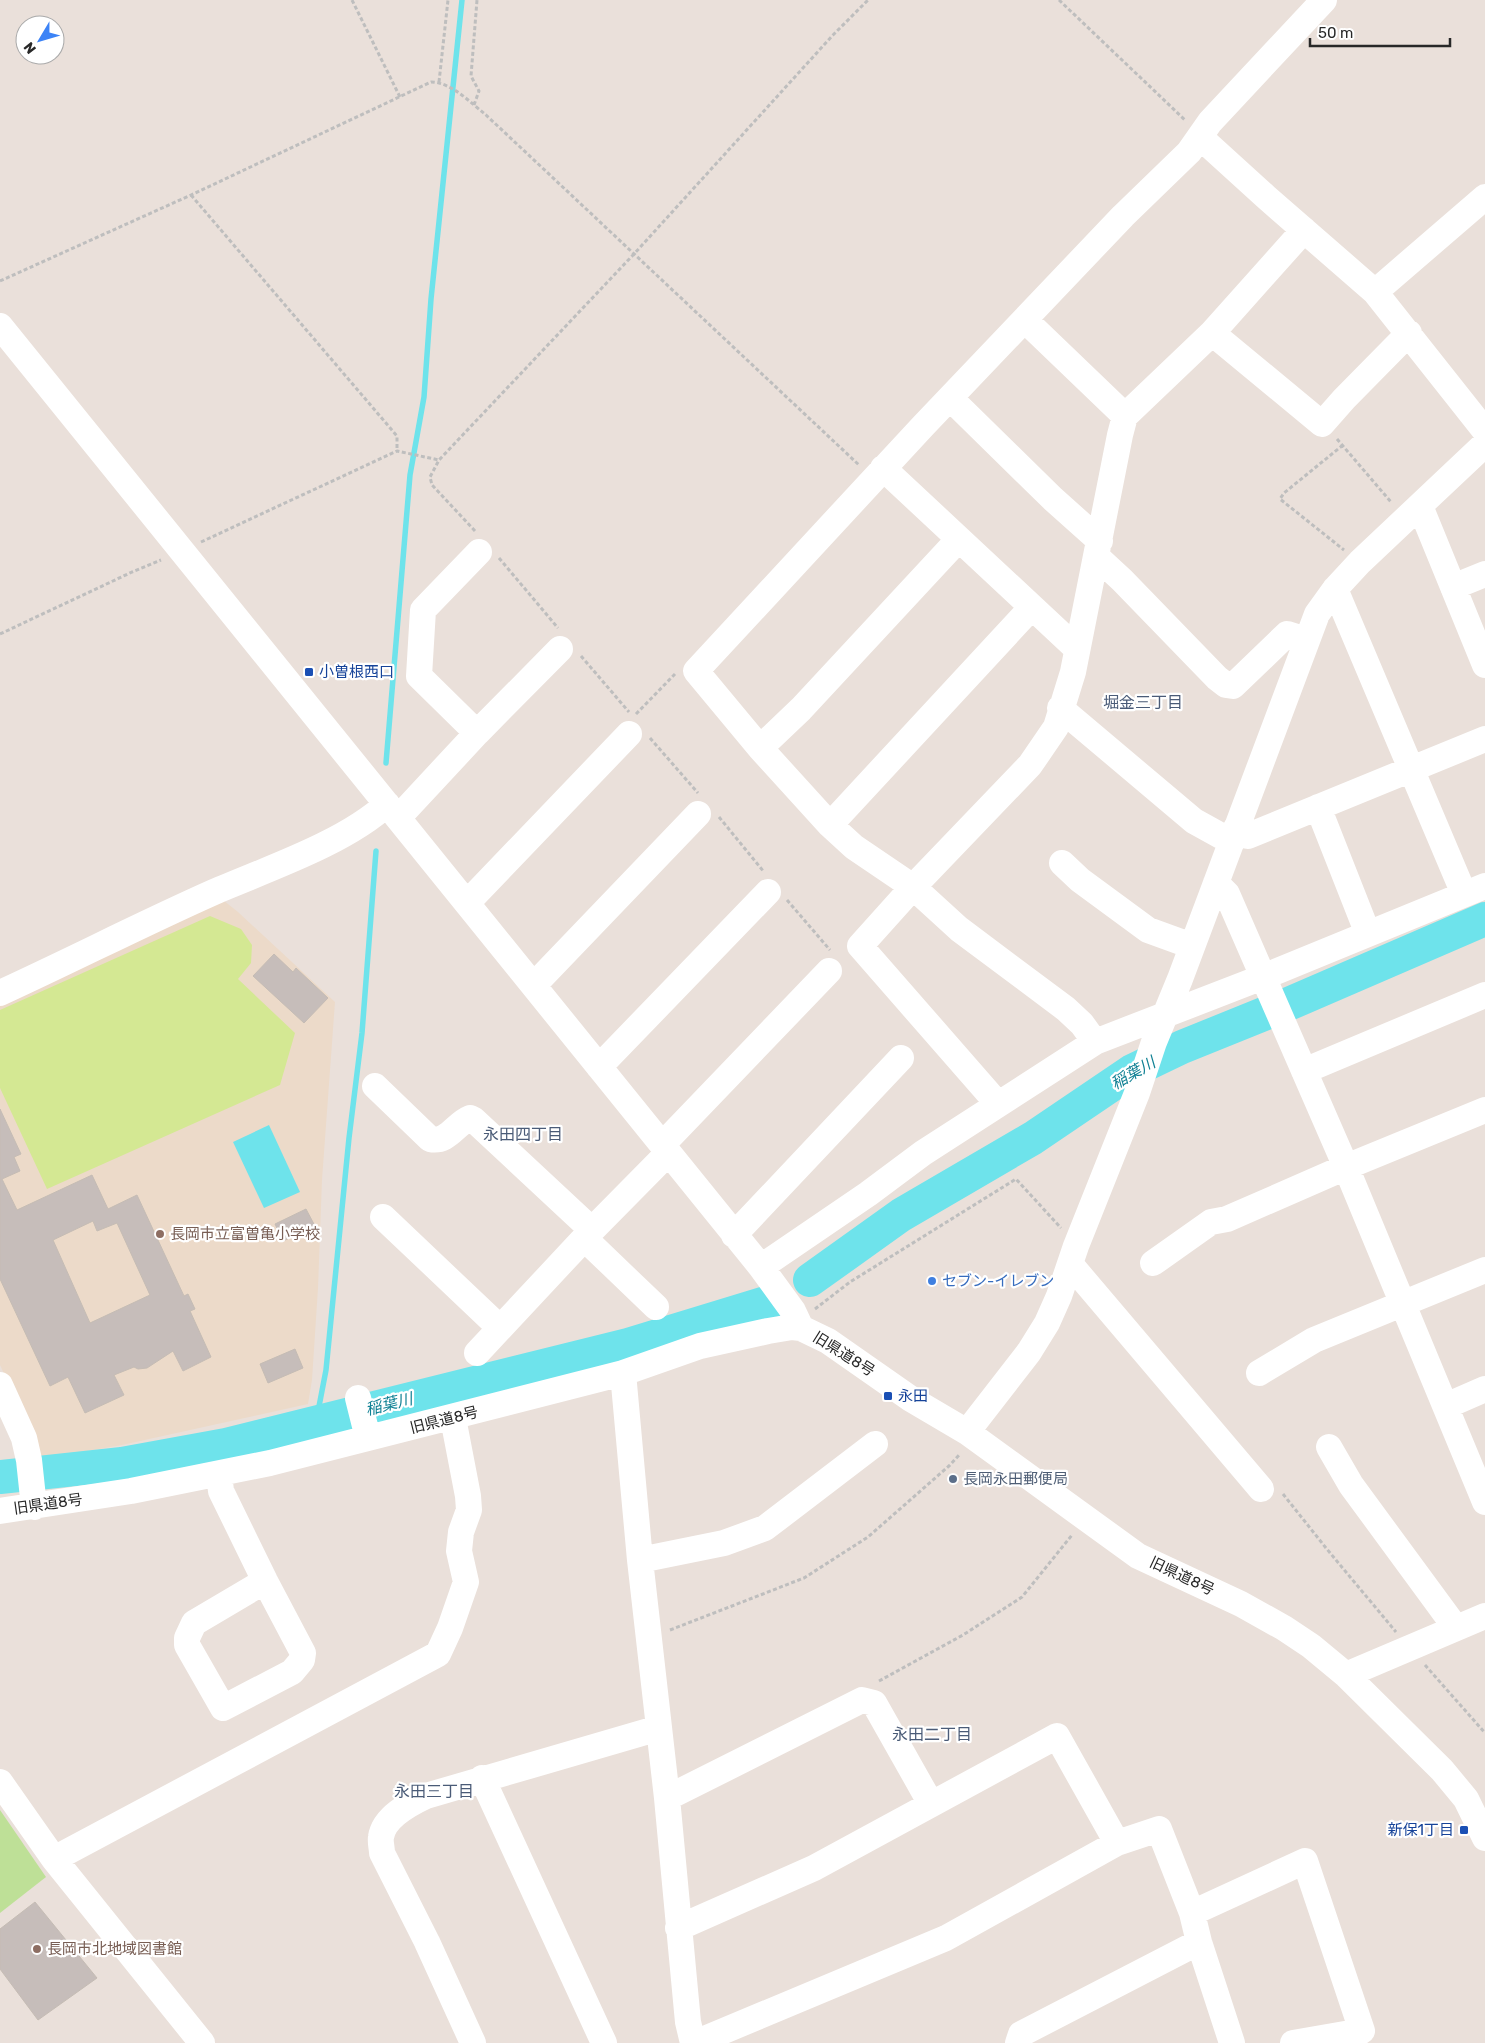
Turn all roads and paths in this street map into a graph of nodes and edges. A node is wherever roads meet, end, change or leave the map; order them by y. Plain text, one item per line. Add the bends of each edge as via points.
1 (352, 0) edge
2 (448, 0) edge
3 (477, 0) edge
4 (868, 0) edge
5 (1059, 0) edge
6 (1324, 0) edge
7 (441, 82) junction
8 (400, 97) junction
9 (474, 105) junction
10 (1200, 137) junction
11 (191, 194) junction
12 (1485, 197) edge
13 (1304, 230) junction
14 (634, 254) junction
15 (0, 282) edge
16 (1375, 292) junction
17 (1025, 320) junction
18 (0, 326) edge
19 (1212, 332) junction
20 (1409, 333) junction
21 (950, 398) junction
22 (1125, 416) junction
23 (1322, 424) junction
24 (1485, 431) edge
25 (1485, 444) edge
26 (1343, 445) junction
27 (398, 451) junction
28 (879, 474) junction
29 (1412, 513) junction
30 (958, 540) junction
31 (1098, 549) junction
32 (184, 551) junction
33 (479, 552) dead end
34 (1360, 562) junction
35 (1485, 574) edge
36 (1453, 587) junction
37 (1335, 589) junction
38 (1031, 608) junction
39 (0, 634) edge
40 (1306, 640) junction
41 (567, 649) joint
42 (1077, 649) junction
43 (1485, 665) edge
44 (1060, 708) junction
45 (636, 727) junction
46 (477, 734) junction
47 (1485, 739) edge
48 (760, 748) junction
49 (1410, 769) junction
50 (1318, 807) junction
51 (705, 809) junction
52 (392, 811) junction
53 (830, 825) junction
54 (1234, 835) junction
55 (1062, 863) dead end
56 (1216, 883) junction
57 (913, 887) junction
58 (773, 888) junction
59 (1475, 890) edge
60 (467, 903) junction
61 (1368, 934) junction
62 (1192, 946) junction
63 (828, 971) joint
64 (1263, 977) junction
65 (534, 985) junction
66 (0, 993) edge
67 (1485, 995) edge
68 (1165, 1017) junction
69 (1095, 1042) junction
70 (901, 1058) dead end
71 (599, 1067) junction
72 (1304, 1071) junction
73 (375, 1086) dead end
74 (998, 1104) junction
75 (1485, 1110) edge
76 (665, 1149) junction
77 (1346, 1167) junction
78 (383, 1216) dead end
79 (588, 1234) junction
80 (734, 1235) junction
81 (1153, 1263) dead end
82 (1071, 1265) junction
83 (761, 1267) junction
84 (1485, 1270) edge
85 (1402, 1304) junction
86 (656, 1307) dead end
87 (500, 1328) junction
88 (801, 1328) junction
89 (477, 1353) dead end
90 (623, 1373) junction
91 (1259, 1373) dead end
92 (0, 1385) edge
93 (1485, 1389) edge
94 (358, 1398) dead end
95 (1446, 1406) junction
96 (453, 1418) junction
97 (367, 1434) junction
98 (970, 1435) junction
99 (875, 1444) dead end
100 (1329, 1447) dead end
101 (220, 1474) junction
102 (1261, 1489) dead end
103 (1485, 1502) edge
104 (34, 1507) junction
105 (0, 1511) edge
106 (1085, 1518) junction
107 (640, 1560) junction
108 (264, 1581) junction
109 (1485, 1616) edge
110 (1456, 1628) junction
111 (649, 1640) junction
112 (1424, 1664) dead end
113 (1346, 1675) junction
114 (862, 1700) junction
115 (659, 1728) junction
116 (1485, 1733) edge
117 (482, 1778) junction
118 (0, 1782) edge
119 (667, 1798) junction
120 (931, 1804) junction
121 (1485, 1838) edge
122 (1117, 1843) junction
123 (54, 1859) junction
124 (1192, 1913) junction
125 (678, 1928) junction
126 (1199, 1942) junction
127 (202, 2043) edge
128 (473, 2043) edge
129 (604, 2043) edge
130 (694, 2043) edge
131 (1018, 2043) edge
132 (1232, 2043) edge
133 (1293, 2043) edge

1 - 8 path
2 - 7 path
3 - 9 path via 471,76 479,91
4 - 14 path
5 - 10 path
6 - 10 street via 1210,122
7 - 8 path via 431,82
7 - 9 path
8 - 11 path
9 - 14 path
10 - 13 street
10 - 17 street
11 - 15 path
11 - 27 path via 397,436
12 - 16 street
13 - 16 street
13 - 19 street
14 - 27 path via 439,460
14 - 28 path
16 - 20 street
17 - 21 street
17 - 22 street
18 - 32 street
19 - 22 street
19 - 23 street
20 - 23 street
20 - 24 street
21 - 28 street
21 - 31 street via 1053,499
22 - 31 street
23 - 26 path
25 - 29 street
26 - 29 path
26 - 34 path via 1280,499
27 - 32 path
28 - 30 street
28 - 48 street via 696,671
29 - 34 street
29 - 36 street
30 - 38 street
30 - 48 street via 801,709
31 - 40 street via 1226,685 1233,686 1288,634
31 - 42 street
32 - 39 path
32 - 52 street
33 - 46 street via 423,610 419,676
34 - 37 street
35 - 36 street
36 - 43 street
37 - 40 street via 1317,614
37 - 49 street
38 - 42 street
38 - 53 street
40 - 54 street
41 - 45 path
41 - 46 street
42 - 44 street via 1073,672
44 - 54 street via 1194,821
44 - 57 street via 1056,726 1030,765
45 - 51 path
45 - 60 street
46 - 52 street
47 - 49 street
48 - 53 street
49 - 50 street
49 - 59 street
50 - 54 street via 1248,836
50 - 61 street
51 - 58 path
51 - 65 street
52 - 60 street
52 - 66 street
53 - 57 street via 854,847
54 - 56 street
55 - 62 street via 1148,930
56 - 62 street
56 - 64 street via 1228,894
57 - 69 street via 959,929 1066,1009
57 - 74 street via 860,946
58 - 63 path via 840,961
58 - 71 street
59 - 61 street
60 - 65 street
61 - 64 street
62 - 68 street
63 - 76 street
64 - 68 street
64 - 72 street
65 - 71 street
67 - 72 street
68 - 69 street
68 - 82 street
69 - 74 street
70 - 80 street
71 - 76 street
72 - 77 street
73 - 79 street via 430,1139 437,1141 465,1120 474,1120
74 - 83 street
75 - 77 street
76 - 79 street
76 - 80 street
77 - 81 street via 1226,1219 1211,1222
77 - 85 street
78 - 87 street
79 - 86 street
79 - 87 street
80 - 83 street
82 - 98 street via 1047,1323 1034,1345
82 - 102 street
83 - 88 street via 793,1311
84 - 85 street
85 - 91 street via 1314,1340
85 - 95 street
87 - 89 street
88 - 90 street, 旧県道8号 via 768,1330 700,1346
88 - 98 street, 旧県道8号 via 828,1341 911,1399
90 - 96 street, 旧県道8号
90 - 107 street
92 - 104 street via 24,1438
93 - 95 street
94 - 97 street
95 - 103 street
96 - 97 street, 旧県道8号
96 - 123 street via 468,1496 469,1510 461,1532 460,1551 466,1582 438,1654
97 - 101 street, 旧県道8号
98 - 106 street, 旧県道8号
98 - 111 path via 950,1465 868,1537 804,1578
99 - 107 street via 765,1528 724,1543
100 - 110 street via 1351,1485
101 - 104 street, 旧県道8号
101 - 108 street via 221,1491
104 - 105 street, 旧県道8号
106 - 113 street, 旧県道8号 via 1138,1556 1241,1604 1284,1628
106 - 114 path via 1022,1597 963,1635 872,1685
107 - 111 street
108 - 108 street via 194,1623 187,1638 187,1645 223,1708 292,1672 302,1660 299,1644
109 - 110 street
110 - 113 street
111 - 115 street
112 - 116 path
113 - 121 street, 旧県道8号 via 1442,1770 1466,1799
114 - 119 street
114 - 120 street via 874,1703
115 - 117 street
115 - 119 street
117 - 128 street via 406,1805 385,1825 380,1838 382,1853 428,1942
117 - 129 street
118 - 123 street
119 - 125 street
120 - 122 street via 1057,1736
120 - 125 street via 814,1868
122 - 124 street via 1159,1829
122 - 130 street via 946,1938
123 - 127 street
124 - 126 street
124 - 133 street via 1305,1861 1362,2031
125 - 130 street via 688,2022
126 - 131 street via 1021,2034
126 - 132 street

